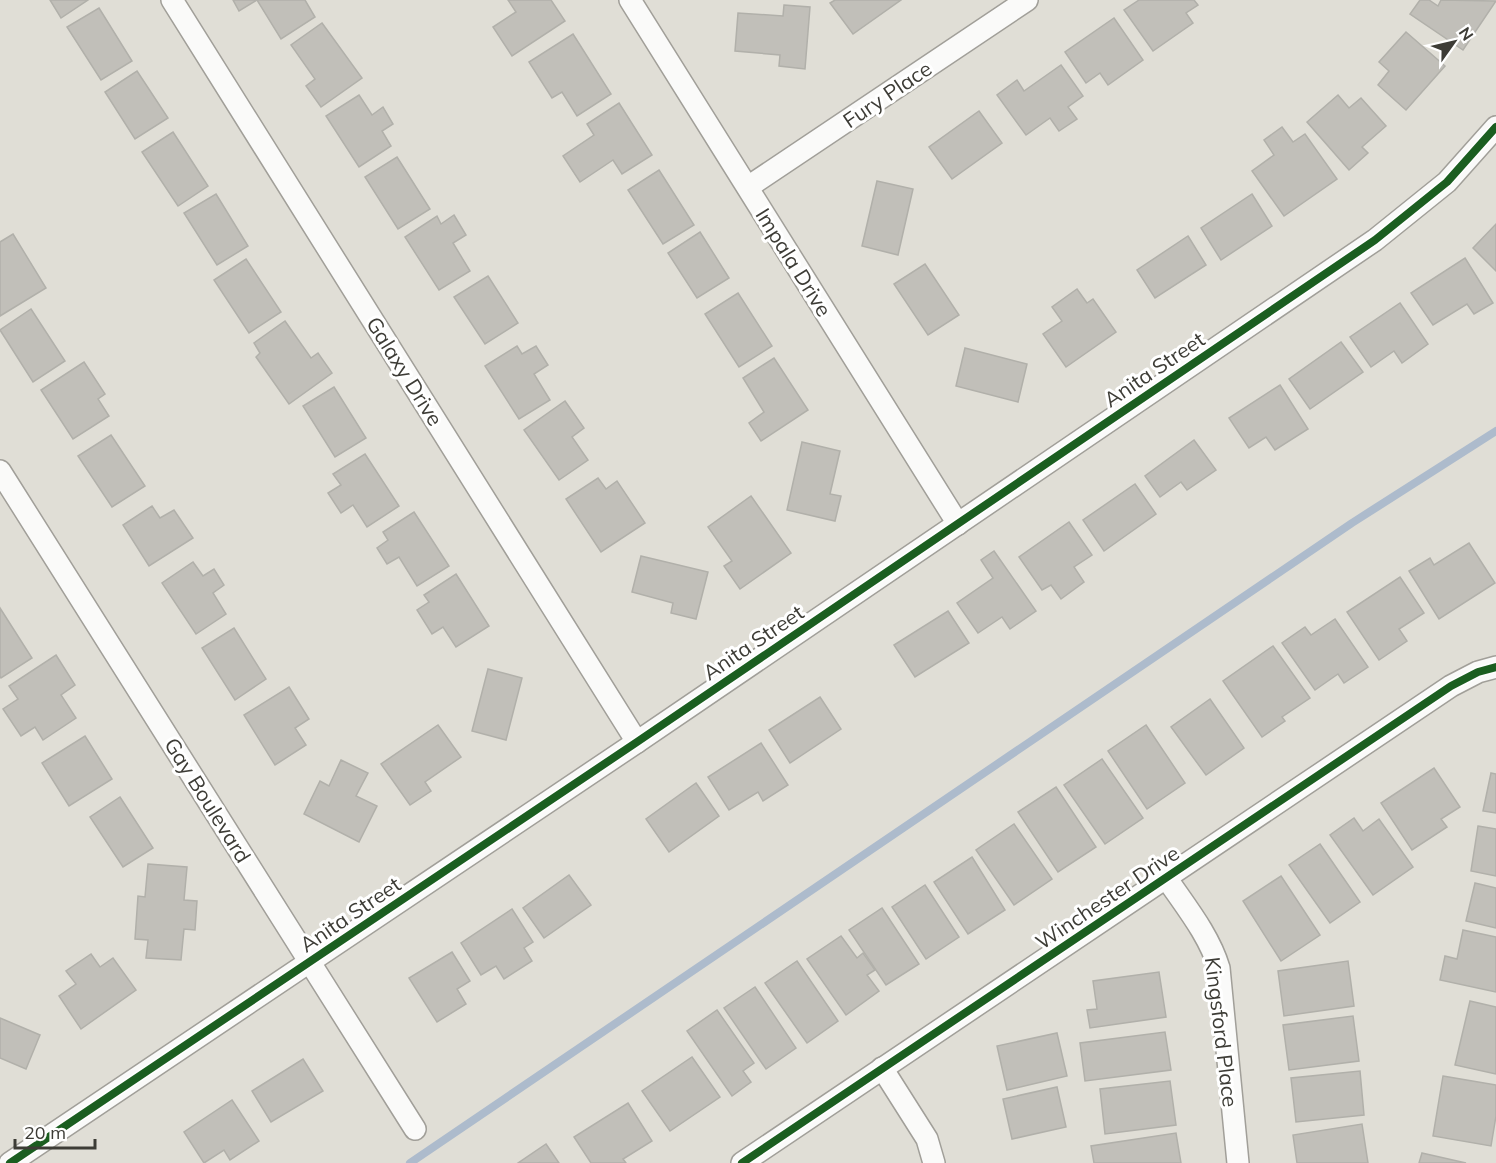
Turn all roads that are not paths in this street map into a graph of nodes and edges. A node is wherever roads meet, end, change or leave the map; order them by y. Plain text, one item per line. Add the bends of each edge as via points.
1 (172, 0) edge
2 (630, 0) edge
3 (1027, 0) edge
4 (1496, 127) edge
5 (748, 187) junction
6 (0, 471) edge
7 (958, 524) junction
8 (1496, 667) edge
9 (637, 742) junction
10 (1167, 879) junction
11 (310, 963) junction
12 (882, 1068) junction
13 (415, 1129) dead end
14 (10, 1163) edge
15 (742, 1163) edge
16 (934, 1163) edge
17 (1238, 1163) edge

1 - 9 street, Galaxy Drive
2 - 5 street, Impala Drive
3 - 5 street, Fury Place
4 - 7 street, Anita Street via 1447,182 1383,235
5 - 7 street, Impala Drive
6 - 11 street, Gay Boulevard
7 - 9 street, Anita Street
8 - 10 street, Winchester Drive via 1451,686
9 - 11 street, Anita Street
10 - 12 street, Winchester Drive
10 - 17 street, Kingsford Place via 1204,933 1219,968
11 - 13 street, Gay Boulevard
11 - 14 street, Anita Street
12 - 15 street, Winchester Drive
12 - 16 street via 927,1138

